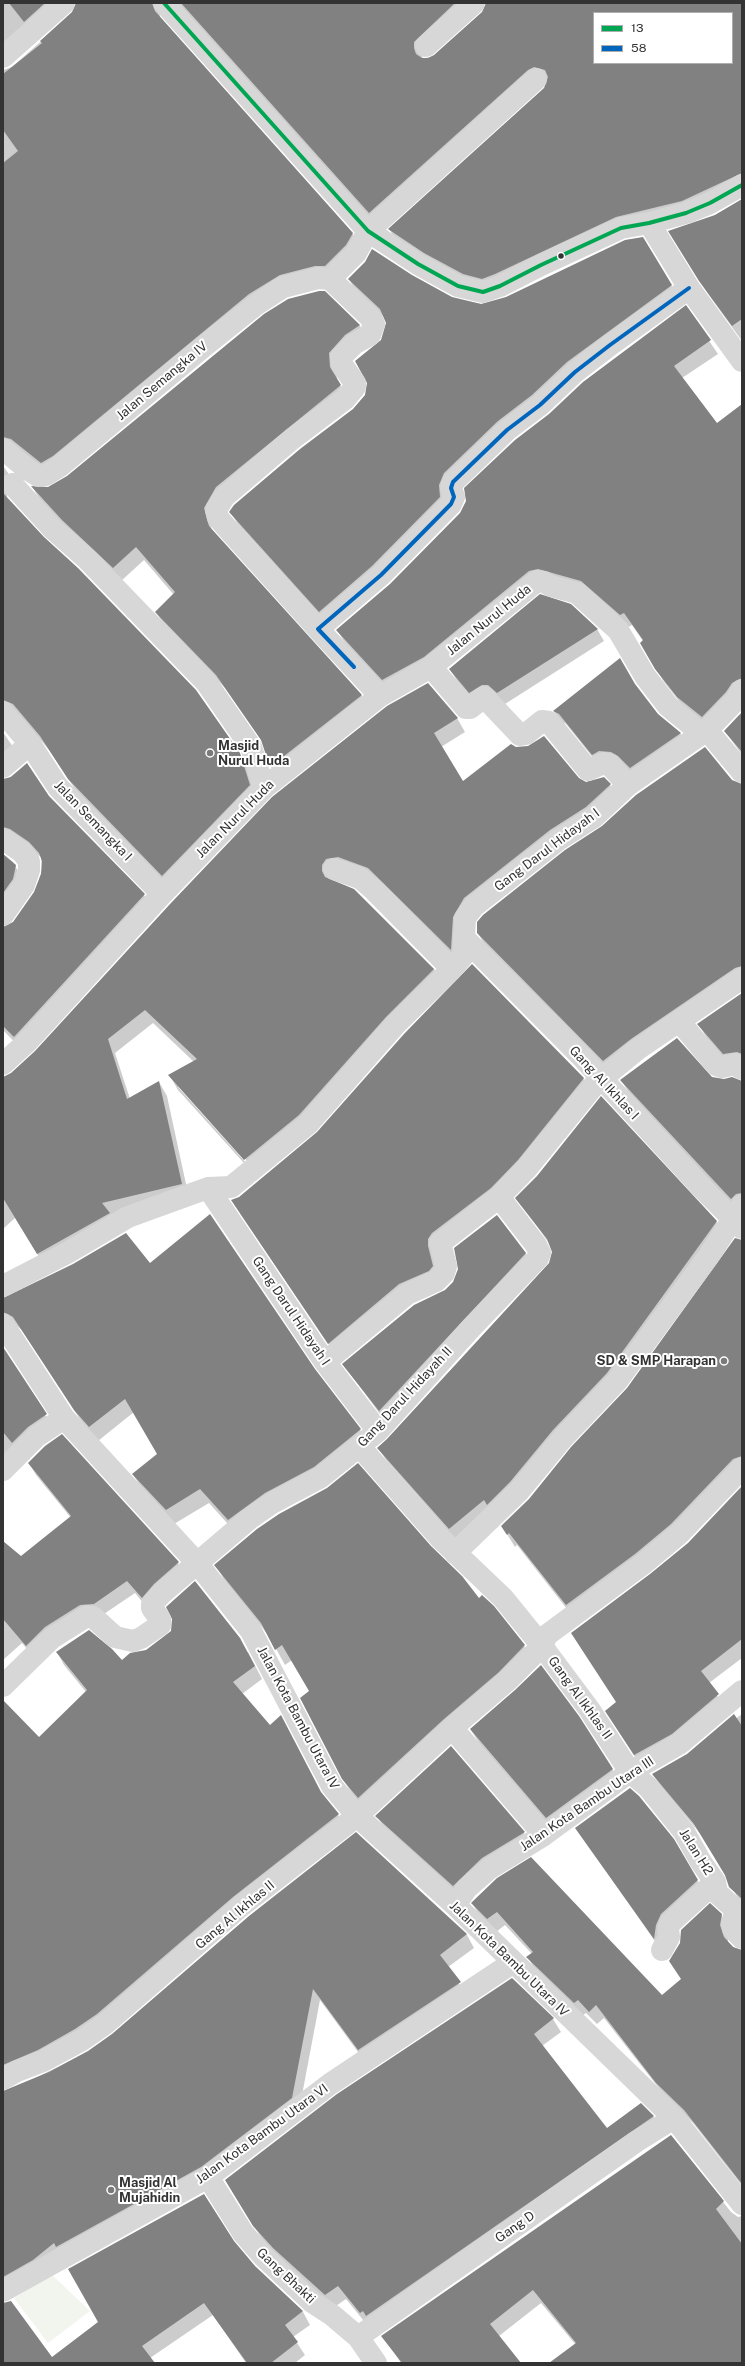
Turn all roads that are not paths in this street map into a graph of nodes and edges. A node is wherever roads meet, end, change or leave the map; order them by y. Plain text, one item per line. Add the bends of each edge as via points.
1 (64, 3) edge
2 (164, 3) edge
3 (474, 3) edge
4 (426, 46) dead end
5 (3, 57) edge
6 (536, 79) dead end
7 (742, 185) edge
8 (649, 223) junction
9 (368, 231) junction
10 (330, 279) junction
11 (688, 288) junction
12 (742, 361) edge
13 (3, 449) edge
14 (14, 483) edge
15 (318, 629) junction
16 (431, 666) junction
17 (742, 690) edge
18 (380, 696) junction
19 (3, 712) edge
20 (704, 731) junction
21 (30, 744) junction
22 (3, 767) edge
23 (742, 772) edge
24 (628, 785) junction
25 (264, 788) junction
26 (3, 839) edge
27 (334, 869) dead end
28 (162, 894) junction
29 (3, 915) edge
30 (465, 939) junction
31 (452, 969) junction
32 (742, 978) edge
33 (679, 1021) junction
34 (3, 1064) edge
35 (742, 1069) edge
36 (600, 1079) junction
37 (208, 1188) junction
38 (498, 1197) junction
39 (739, 1217) edge
40 (3, 1286) edge
41 (3, 1324) edge
42 (325, 1362) junction
43 (64, 1418) junction
44 (378, 1430) junction
45 (360, 1447) junction
46 (742, 1468) edge
47 (3, 1470) edge
48 (455, 1554) junction
49 (197, 1563) junction
50 (542, 1646) junction
51 (3, 1686) edge
52 (742, 1691) edge
53 (452, 1728) junction
54 (630, 1772) junction
55 (357, 1816) junction
56 (544, 1835) junction
57 (715, 1882) junction
58 (455, 1905) junction
59 (742, 1938) edge
60 (662, 1950) dead end
61 (512, 1963) junction
62 (3, 2079) edge
63 (674, 2118) junction
64 (208, 2177) junction
65 (740, 2197) edge
66 (3, 2291) edge
67 (365, 2354) edge

1 - 5 street
2 - 9 street
3 - 4 street
6 - 9 street
7 - 8 street via 704,206
8 - 9 street via 621,228 483,292 458,286
8 - 11 street
9 - 10 street via 356,253
10 - 14 street, Jalan Semangka IV via 318,278 283,287 256,304 202,346 60,466 46,475
10 - 15 street via 371,318 374,324 370,335 354,344 341,356 342,365 355,383 355,387 345,399 292,439 224,497 216,510 218,518
11 - 12 street
11 - 15 street via 575,372 540,405 507,430 453,482 451,488 454,497 451,504 381,576
13 - 14 street, Jalan Semangka IV
14 - 25 street via 53,529 87,558 206,682 251,747
15 - 18 street
16 - 18 street, Jalan Nurul Huda
16 - 20 street, Jalan Nurul Huda via 537,582 544,582 577,592 618,630 645,676 668,706
16 - 24 street via 466,708 470,708 484,697 520,735 526,734 542,721 549,722 588,770 604,763 609,764
17 - 20 street, Gang Darul Hidayah I via 736,700
18 - 25 street, Jalan Nurul Huda
19 - 21 street, Jalan Semangka I
20 - 23 street
20 - 24 street, Gang Darul Hidayah I
21 - 22 street
21 - 28 street, Jalan Semangka I via 58,787
24 - 30 street, Gang Darul Hidayah I via 594,817 558,840 474,906 465,918
25 - 28 street, Jalan Nurul Huda
26 - 29 street via 22,852 29,861 29,870 24,885
27 - 31 street via 360,878
28 - 34 street, Jalan Nurul Huda via 26,1043
30 - 31 street, Gang Darul Hidayah I via 464,956
30 - 36 street, Gang Al Ikhlas I via 583,1058
31 - 37 street, Gang Darul Hidayah I via 395,1025 308,1124 231,1187
32 - 33 street
33 - 35 street via 716,1065 722,1067 735,1064
33 - 36 street
36 - 38 street via 526,1168
36 - 39 street, Gang Al Ikhlas I
37 - 40 street, Gang Darul Hidayah I via 128,1216 67,1253
37 - 42 street, Gang Darul Hidayah I
38 - 42 street via 440,1243 446,1266 444,1273 436,1281 402,1298
38 - 44 street, Gang Darul Hidayah II via 536,1245 540,1253 538,1258 470,1328
39 - 48 street via 618,1380 562,1439 519,1490
41 - 43 street, Jalan Kota Bambu Utara IV
42 - 44 street, Gang Darul Hidayah I
43 - 47 street via 37,1436
43 - 49 street, Jalan Kota Bambu Utara IV
44 - 45 street, Gang Darul Hidayah II
45 - 48 street
45 - 49 street, Gang Darul Hidayah II via 321,1477 248,1519
46 - 50 street via 680,1533 643,1564 547,1635
48 - 50 street via 503,1598
49 - 51 street, Gang Darul Hidayah II via 155,1600 152,1608 160,1619 160,1625 142,1638 133,1641 115,1637 93,1617 87,1616 52,1638
49 - 55 street, Jalan Kota Bambu Utara IV via 251,1631 332,1786
50 - 53 street, Gang Al Ikhlas II via 507,1681
50 - 54 street, Gang Al Ikhlas II via 589,1708
52 - 54 street, Jalan Kota Bambu Utara III via 679,1744
53 - 55 street, Gang Al Ikhlas II
53 - 56 street
54 - 56 street, Jalan Kota Bambu Utara III
54 - 57 street, Jalan H2 via 648,1787 684,1832
55 - 58 street, Jalan Kota Bambu Utara IV
55 - 62 street, Gang Al Ikhlas II via 241,1906 105,2024 42,2062
56 - 58 street, Jalan Kota Bambu Utara III via 490,1868 467,1888
57 - 59 street, Jalan H2 via 718,1893 736,1910 733,1929
57 - 60 street via 670,1924 669,1937
58 - 61 street, Jalan Kota Bambu Utara IV
61 - 63 street, Jalan Kota Bambu Utara IV
61 - 64 street, Jalan Kota Bambu Utara VI via 330,2084
63 - 65 street, Jalan Kota Bambu Utara IV
63 - 67 street, Gang D via 637,2141
64 - 66 street, Jalan Kota Bambu Utara VI
64 - 67 street, Gang Bhakti via 244,2233 264,2257 312,2302 332,2315

